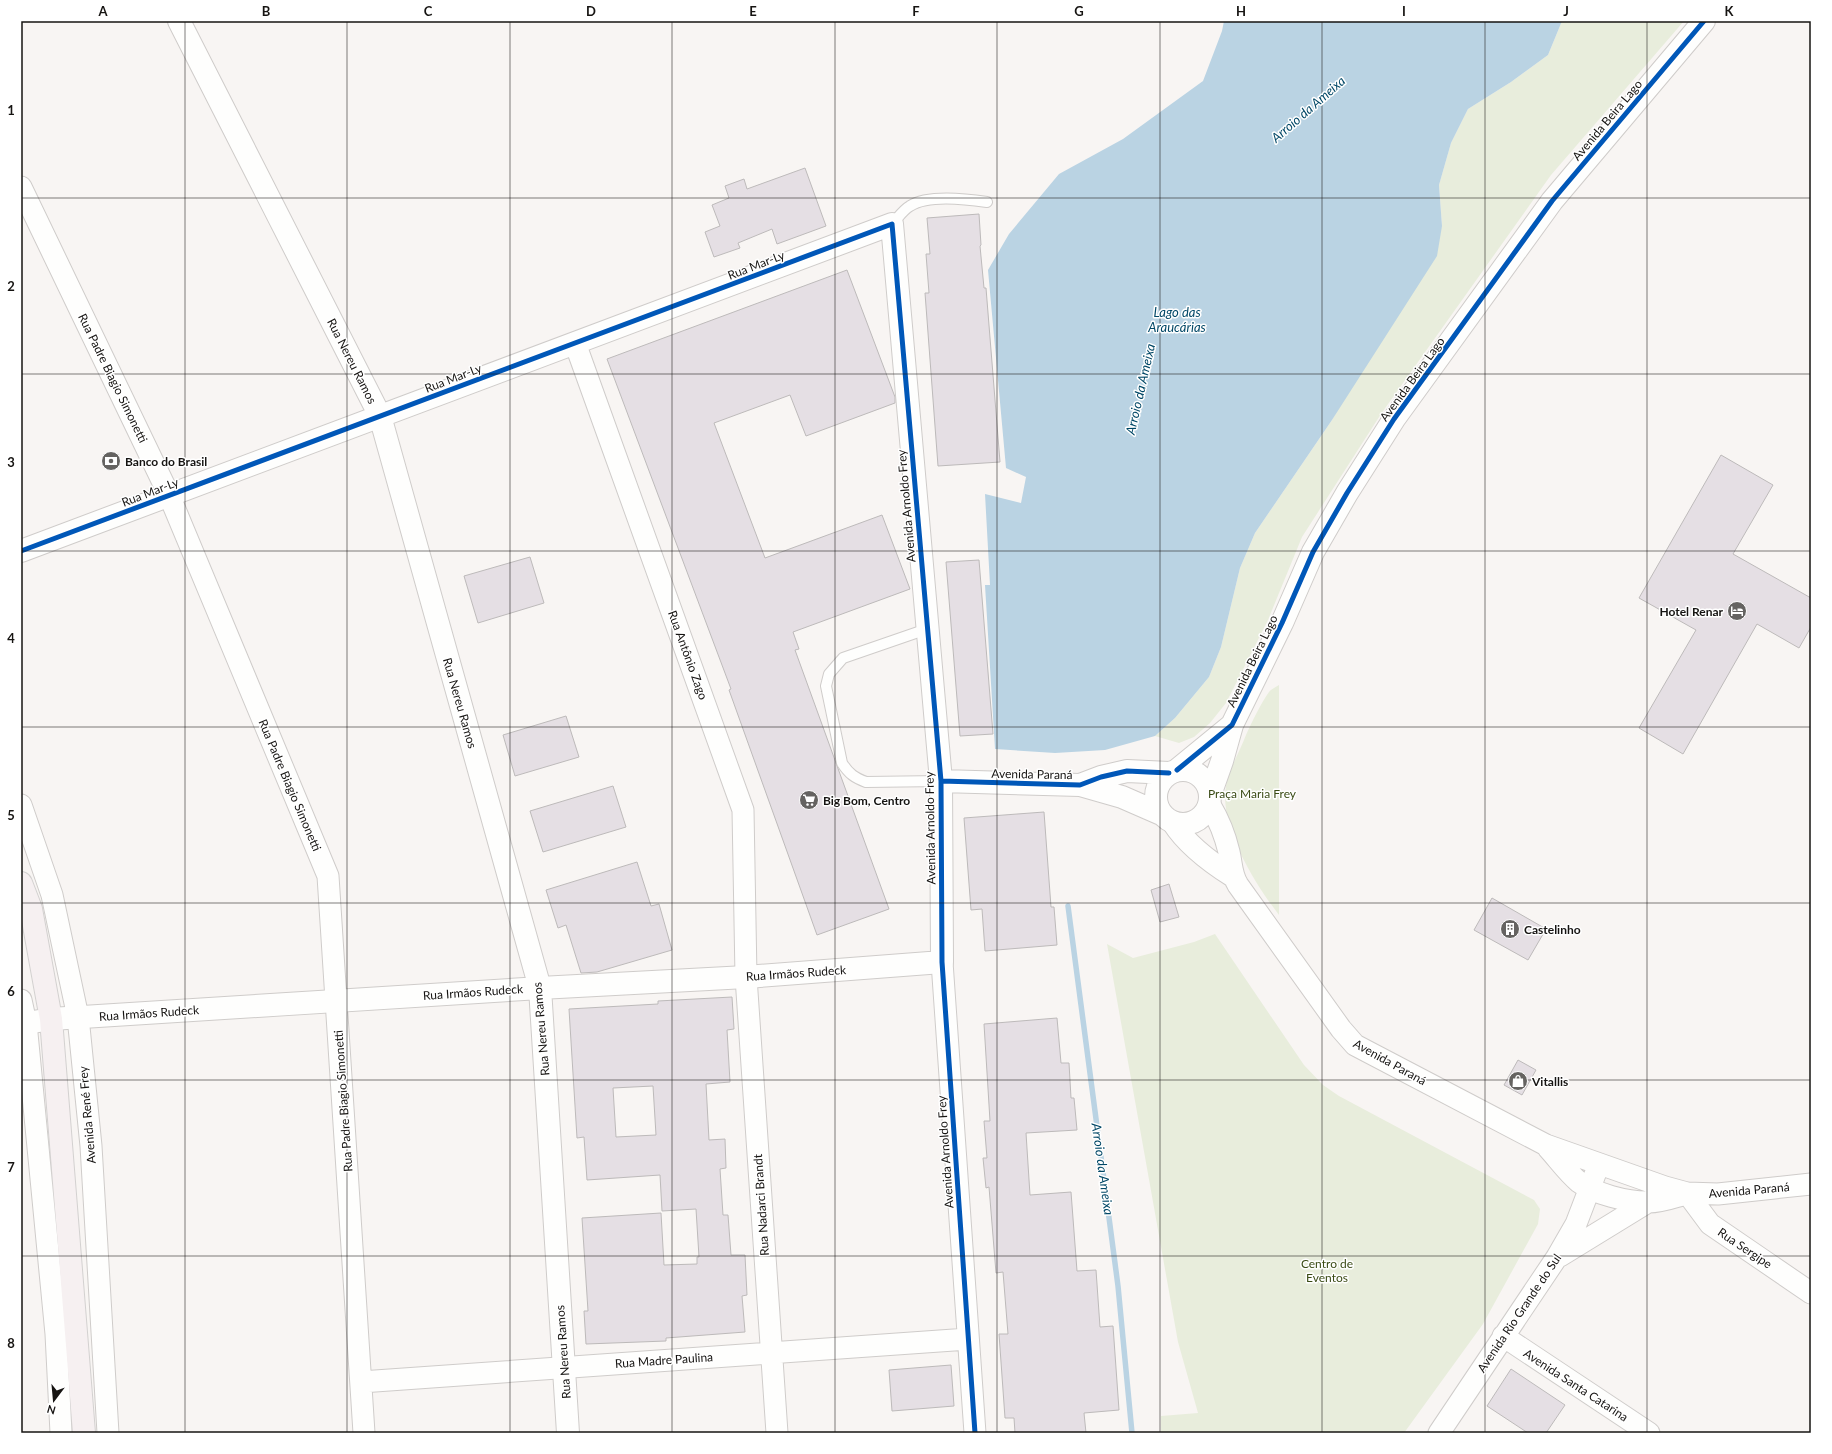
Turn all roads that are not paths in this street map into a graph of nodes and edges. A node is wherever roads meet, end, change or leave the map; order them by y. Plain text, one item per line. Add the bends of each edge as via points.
1 (179, 21) edge
2 (1704, 21) edge
3 (21, 187) edge
4 (987, 202) dead end
5 (892, 224) junction
6 (575, 343) junction
7 (380, 416) junction
8 (169, 495) junction
9 (21, 551) edge
10 (927, 629) junction
11 (1232, 725) junction
12 (1173, 772) junction
13 (941, 781) junction
14 (1080, 785) junction
15 (1210, 798) junction
16 (21, 805) edge
17 (1167, 818) junction
18 (1232, 876) junction
19 (21, 883) edge
20 (942, 962) junction
21 (746, 977) junction
22 (540, 988) junction
23 (21, 1000) edge
24 (337, 1001) junction
25 (78, 1017) junction
26 (51, 1019) junction
27 (24, 1024) edge
28 (1546, 1145) junction
29 (1599, 1164) junction
30 (1811, 1184) edge
31 (1590, 1189) junction
32 (1687, 1193) junction
33 (1648, 1202) junction
34 (1557, 1257) junction
35 (1811, 1293) edge
36 (1503, 1336) junction
37 (968, 1339) junction
38 (771, 1353) junction
39 (564, 1368) junction
40 (361, 1382) junction
41 (1640, 1430) edge
42 (61, 1433) edge
43 (84, 1433) edge
44 (108, 1433) edge
45 (364, 1433) edge
46 (568, 1433) edge
47 (777, 1433) edge
48 (974, 1433) edge
49 (1439, 1433) edge

1 - 7 street, Rua Nereu Ramos
2 - 11 street, Avenida Beira Lago via 1552,201 1394,419 1313,552 1282,624
3 - 8 street, Rua Padre Biagio Simonetti
4 - 5 lane via 934,198 910,206
5 - 6 street, Rua Mar-Ly
5 - 10 street, Avenida Arnoldo Frey
6 - 7 street, Rua Mar-Ly
6 - 21 street, Rua Antônio Zago via 743,810
7 - 8 street, Rua Mar-Ly
7 - 22 street, Rua Nereu Ramos
8 - 9 street, Rua Mar-Ly
8 - 24 street, Rua Padre Biagio Simonetti via 328,876
10 - 13 street, Avenida Arnoldo Frey
10 - 13 lane via 843,658 829,674 826,686 842,763 856,779 866,782
11 - 12 street, Avenida Beira Lago
11 - 15 street, Avenida Beira Lago
12 - 14 street, Avenida Paraná via 1127,771
12 - 15 street, Avenida Paraná via 1192,771 1199,774 1205,780
12 - 17 street, Avenida Paraná via 1163,778 1156,792 1156,799
13 - 14 street, Avenida Paraná
13 - 20 street, Avenida Arnoldo Frey
14 - 17 street, Avenida Paraná via 1122,797
15 - 17 street, Avenida Paraná via 1206,814 1196,822 1181,824
15 - 18 street, Avenida Paraná via 1229,853
16 - 25 street, Avenida René Frey via 52,895
17 - 18 street, Avenida Paraná via 1196,849
18 - 28 street, Avenida Paraná via 1355,1045
19 - 26 main road via 31,909
20 - 21 street, Rua Irmãos Rudeck
20 - 37 street, Avenida Arnoldo Frey
21 - 22 street, Rua Irmãos Rudeck
21 - 38 street, Rua Nadarci Brandt
22 - 24 street, Rua Irmãos Rudeck
22 - 39 street, Rua Nereu Ramos
23 - 27 street
24 - 25 street, Rua Irmãos Rudeck
24 - 40 street, Rua Padre Biagio Simonetti
25 - 26 street, Rua Irmãos Rudeck
25 - 44 street, Avenida René Frey via 91,1146
26 - 27 street, Rua Irmãos Rudeck
26 - 43 main road
27 - 42 street via 56,1334
28 - 29 street, Avenida Paraná
28 - 31 street, Avenida Paraná via 1578,1181
29 - 31 street, Avenida Rio Grande do Sul
29 - 32 street, Avenida Paraná
30 - 32 street, Avenida Paraná via 1718,1194
31 - 33 street, Avenida Paraná via 1622,1199
31 - 34 street, Avenida Rio Grande do Sul via 1576,1224
32 - 33 street, Avenida Paraná
32 - 35 street, Rua Sergipe via 1710,1224
33 - 34 street
34 - 36 street, Avenida Rio Grande do Sul
36 - 41 street, Avenida Santa Catarina
36 - 49 street, Avenida Rio Grande do Sul
37 - 38 street, Rua Madre Paulina
37 - 48 street, Avenida Arnoldo Frey
38 - 39 street, Rua Madre Paulina
38 - 47 street, Rua Nadarci Brandt
39 - 40 street, Rua Madre Paulina
39 - 46 street, Rua Nereu Ramos
40 - 45 street, Rua Padre Biagio Simonetti

